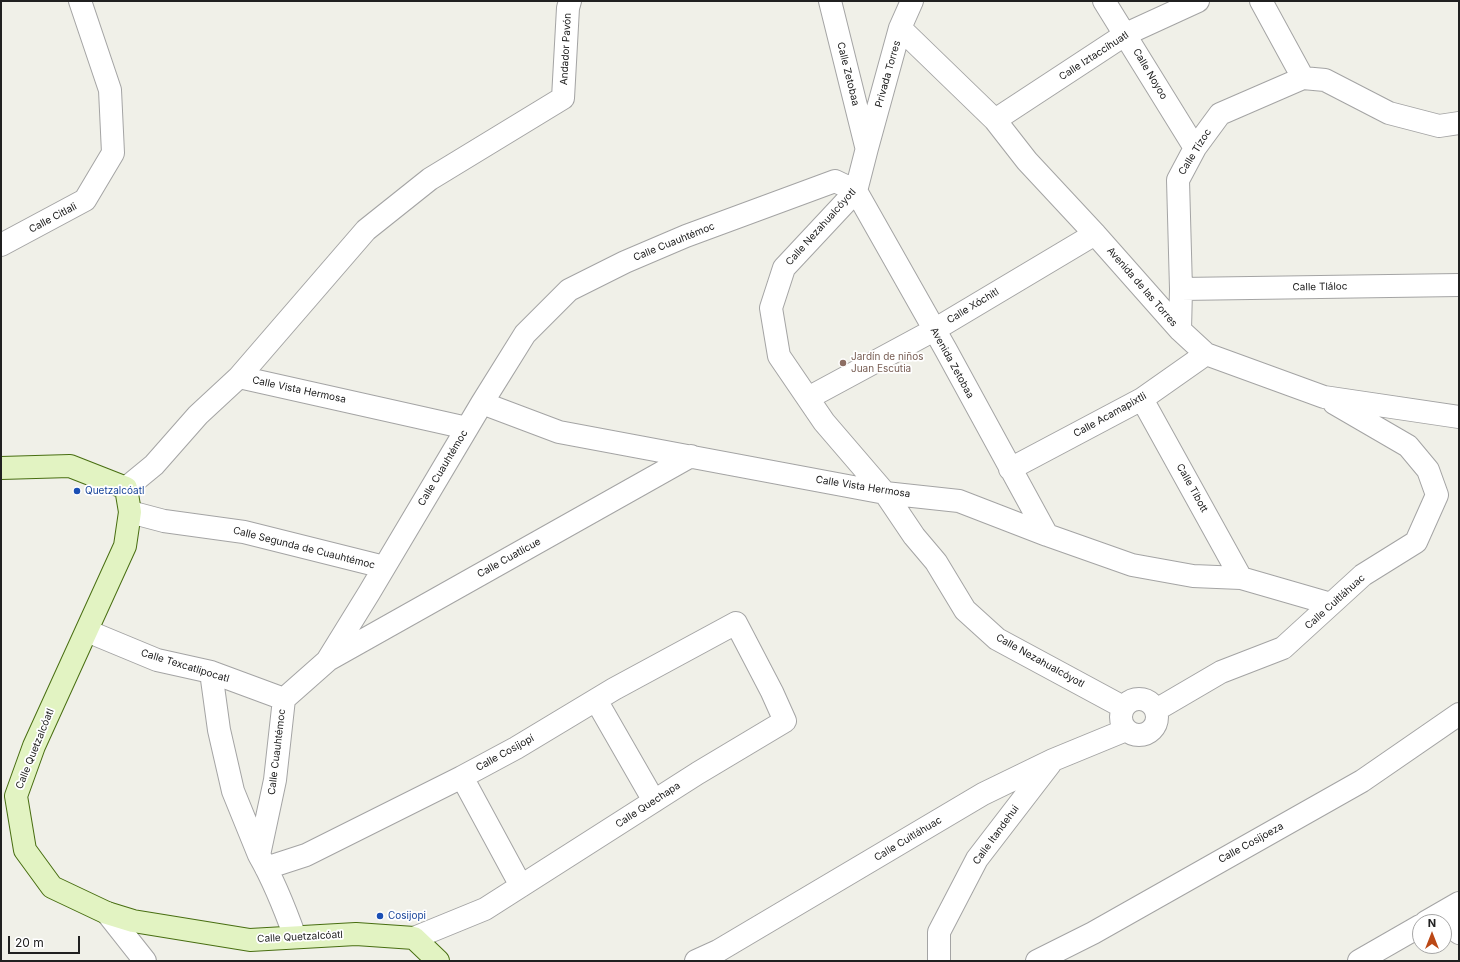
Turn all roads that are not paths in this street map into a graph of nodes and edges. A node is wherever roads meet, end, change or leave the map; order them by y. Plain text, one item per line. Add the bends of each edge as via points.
1 (80, 1) edge
2 (570, 1) edge
3 (830, 1) edge
4 (912, 1) edge
5 (1104, 1) edge
6 (1198, 1) edge
7 (1261, 1) edge
8 (900, 28) junction
9 (1126, 34) junction
10 (1303, 78) junction
11 (995, 120) junction
12 (1459, 123) edge
13 (867, 148) junction
14 (1195, 148) junction
15 (856, 191) junction
16 (1095, 234) junction
17 (1, 246) edge
18 (1459, 285) edge
19 (1181, 289) junction
20 (934, 330) junction
21 (1180, 330) junction
22 (1206, 354) junction
23 (239, 377) junction
24 (1324, 397) junction
25 (808, 398) junction
26 (1142, 398) junction
27 (482, 403) junction
28 (1459, 417) edge
29 (467, 428) junction
30 (691, 456) junction
31 (1, 468) edge
32 (1010, 469) junction
33 (126, 488) junction
34 (885, 492) junction
35 (130, 512) junction
36 (1047, 535) junction
37 (384, 567) junction
38 (1241, 578) junction
39 (1331, 604) junction
40 (736, 623) joint
41 (87, 631) junction
42 (327, 661) junction
43 (211, 672) junction
44 (284, 699) junction
45 (596, 700) junction
46 (1123, 707) junction
47 (1156, 710) junction
48 (1459, 714) edge
49 (1126, 730) junction
50 (1053, 760) junction
51 (462, 777) junction
52 (654, 801) junction
53 (262, 861) junction
54 (521, 886) junction
55 (1454, 906) edge
56 (107, 913) junction
57 (1440, 914) edge
58 (1412, 931) edge
59 (1459, 933) edge
60 (295, 937) junction
61 (414, 938) junction
62 (715, 956) edge
63 (145, 961) edge
64 (438, 961) edge
65 (696, 961) edge
66 (939, 961) edge
67 (1037, 961) edge
68 (1359, 961) edge

1 - 17 street, Calle Citlali via 110,90 113,153 85,200
2 - 23 street, Andador Pavón via 563,98 430,179 366,230
3 - 13 street, Calle Zetobaa
4 - 8 street, Privada Torres
5 - 9 street, Calle Noyoo
6 - 9 street, Calle Iztaccíhuatl
7 - 10 street
8 - 11 street, Avenida de las Torres
8 - 13 street, Privada Torres
9 - 11 street, Calle Iztaccíhuatl
9 - 14 street, Calle Noyoo
10 - 12 street via 1325,80 1389,113 1439,126
10 - 14 street, Calle Tízoc via 1220,114
11 - 16 street, Avenida de las Torres via 1027,161
13 - 15 street, Calle Nezahualcóyotl
14 - 19 street, Calle Tízoc via 1178,180
15 - 20 street, Avenida Zetobaa
15 - 25 street, Calle Nezahualcóyotl via 784,268 771,308 779,356
15 - 27 street, Calle Cuauhtémoc via 835,181 686,236 569,290 525,334
16 - 20 street, Calle Xóchitl
16 - 21 street, Avenida de las Torres
18 - 19 street, Calle Tláloc
19 - 21 street, Calle Tízoc
20 - 25 street, Calle Xóchitl
20 - 32 street, Avenida Zetobaa
21 - 22 street, Avenida de las Torres
22 - 24 street, Avenida de las Torres
22 - 26 street, Calle Acamapixtli
23 - 29 street, Calle Vista Hermosa
23 - 33 street, Calle Vista Hermosa via 198,415 154,465
24 - 28 street, Avenida de las Torres
24 - 39 street, Calle Cuitláhuac via 1408,446 1428,470 1437,495 1416,542 1363,575
25 - 34 street, Calle Nezahualcóyotl via 824,422
26 - 32 street, Calle Acamapixtli
26 - 38 street, Calle Tibott
27 - 29 street, Calle Cuauhtémoc
27 - 30 street, Calle Vista Hermosa via 559,432
29 - 37 street, Calle Cuauhtémoc
30 - 34 street, Calle Vista Hermosa
30 - 42 street, Calle Cuatlicue
31 - 33 street via 70,466
32 - 36 street, Avenida Zetobaa
33 - 35 street, Calle Quetzalcóatl
34 - 36 street, Calle Vista Hermosa via 959,501
34 - 46 street, Calle Nezahualcóyotl via 914,536 936,562 965,610 997,639
35 - 37 street, Calle Segunda de Cuauhtémoc via 164,521 244,532
35 - 41 street, Calle Quetzalcóatl via 124,546
36 - 38 street, Calle Vista Hermosa via 1132,565 1193,576
37 - 42 street, Calle Cuauhtémoc
38 - 39 street, Calle Vista Hermosa
39 - 47 street, Calle Cuitláhuac via 1284,648 1221,672
40 - 45 street, Calle Cosijopí
40 - 52 street, Calle Quechapa via 785,721
41 - 43 street, Calle Texcatlipocatl via 158,660
41 - 56 street, Calle Quetzalcóatl via 34,746 16,796 24,850 52,887
42 - 44 street, Calle Cuauhtémoc
43 - 44 street, Calle Texcatlipocatl
43 - 53 street via 219,730 233,791
44 - 53 street, Calle Cuauhtémoc via 276,780
45 - 51 street, Calle Cosijopí
45 - 52 street
46 - 47 street via 1132,700 1141,698 1152,704
46 - 49 street via 1120,719
47 - 49 street via 1157,719 1151,730 1139,735
48 - 67 street, Calle Cosijoeza via 1362,781 1093,933
49 - 50 street, Calle Cuitláhuac
50 - 62 street, Calle Cuitláhuac via 984,794
50 - 66 street, Calle Itandehui via 977,860 939,932
51 - 53 street, Calle Cosijopí via 306,855
51 - 54 street
52 - 54 street, Calle Quechapa
53 - 60 street
54 - 61 street, Calle Quechapa via 485,909
55 - 57 street
55 - 59 street
56 - 60 street, Calle Quetzalcóatl via 133,921 250,940
56 - 63 street
58 - 68 street
60 - 61 street, Calle Quetzalcóatl via 356,934
61 - 64 street
62 - 65 street, Calle Cuitláhuac

